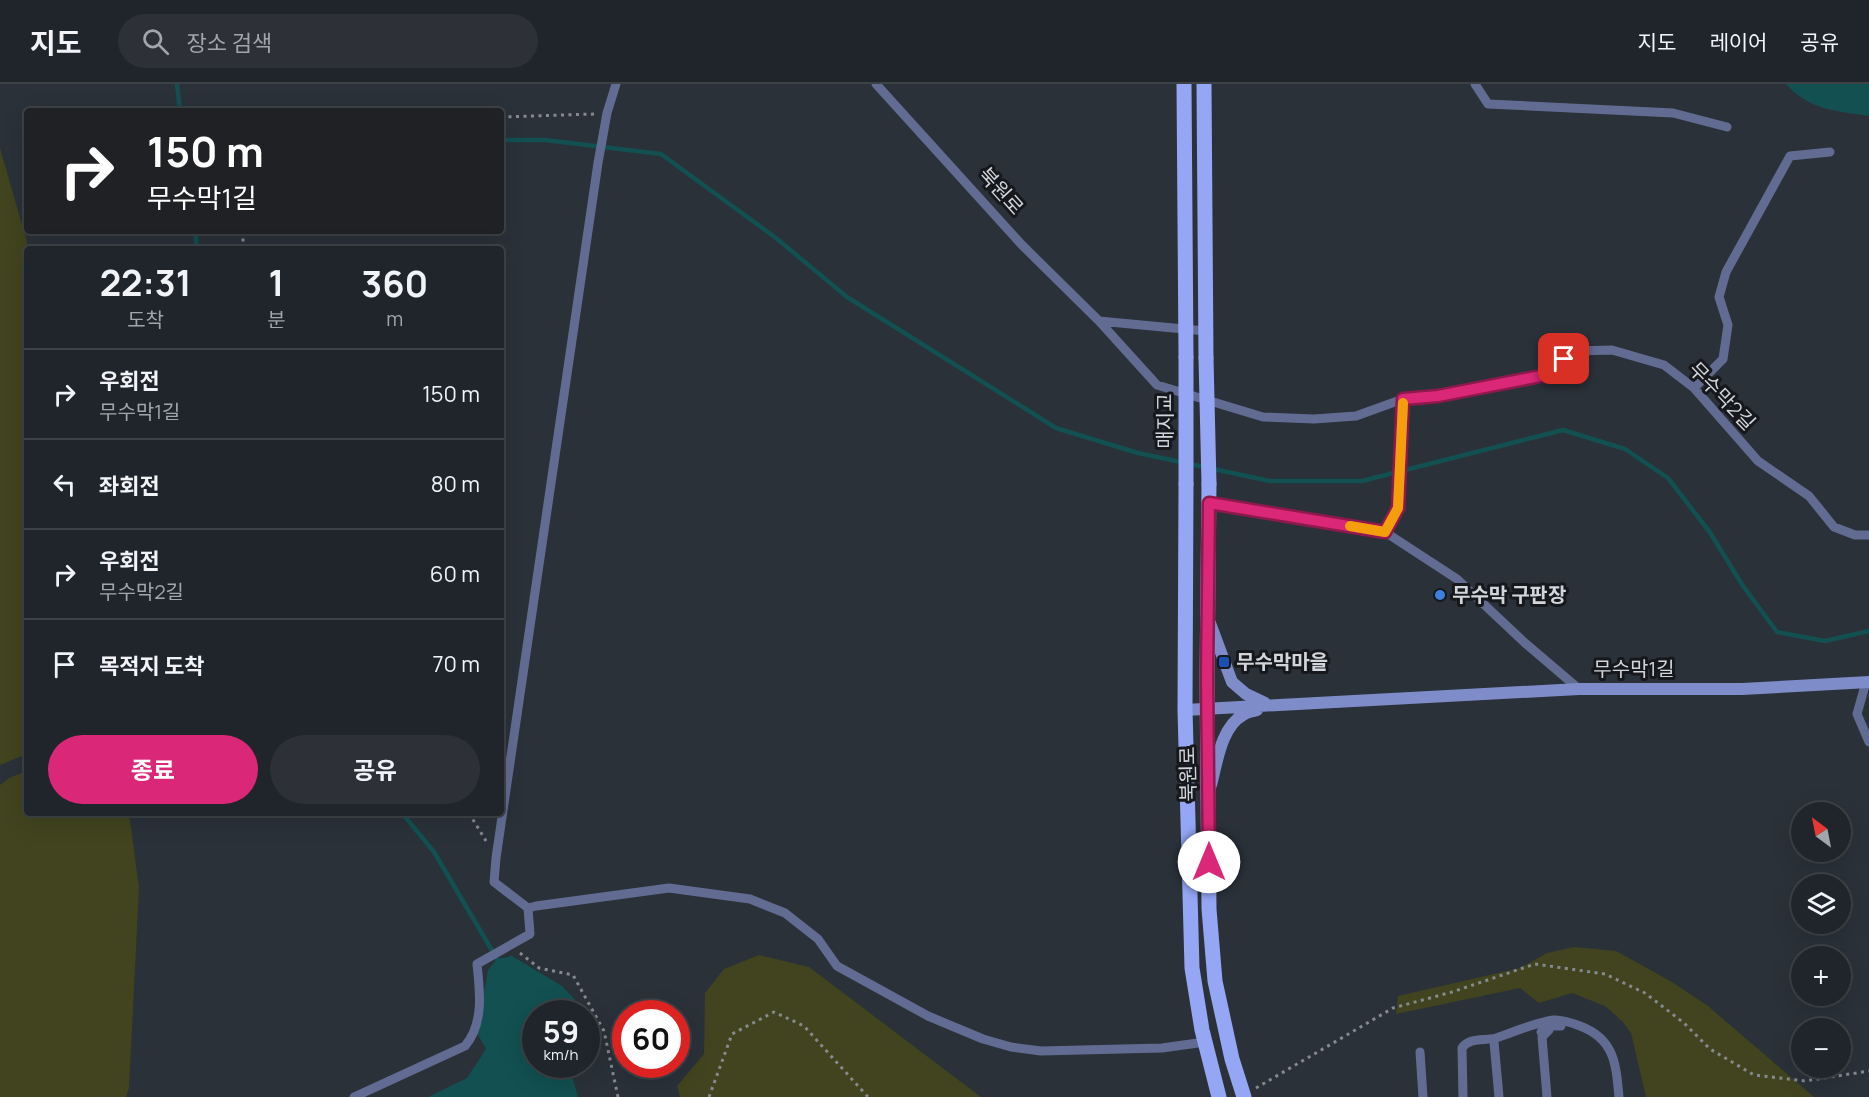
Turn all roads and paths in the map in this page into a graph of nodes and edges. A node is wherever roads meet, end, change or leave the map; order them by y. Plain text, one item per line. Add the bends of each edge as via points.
1 (616, 84) edge
2 (876, 84) edge
3 (1184, 84) edge
4 (1204, 84) edge
5 (1475, 84) edge
6 (504, 117) edge
7 (607, 118) junction
8 (1727, 127) dead end
9 (1830, 152) dead end
10 (1100, 321) junction
11 (1186, 330) junction
12 (1205, 331) junction
13 (1694, 388) junction
14 (1403, 399) junction
15 (1186, 484) joint
16 (1209, 503) junction
17 (1385, 532) junction
18 (1869, 535) edge
19 (1208, 615) junction
20 (1868, 682) edge
21 (1579, 689) junction
22 (1272, 705) junction
23 (1208, 709) junction
24 (1185, 710) junction
25 (1869, 742) edge
26 (1209, 791) junction
27 (504, 803) edge
28 (471, 816) edge
29 (502, 816) edge
30 (496, 858) junction
31 (528, 908) junction
32 (510, 944) junction
33 (1554, 1023) junction
34 (1541, 1032) dead end
35 (1205, 1042) junction
36 (1491, 1042) junction
37 (1420, 1052) dead end
38 (354, 1097) edge
39 (618, 1097) edge
40 (709, 1097) edge
41 (868, 1097) edge
42 (1219, 1097) edge
43 (1244, 1097) edge
44 (1424, 1097) edge
45 (1463, 1097) edge
46 (1468, 1097) edge
47 (1493, 1097) edge
48 (1499, 1097) edge
49 (1547, 1097) edge
50 (1614, 1097) edge
51 (1619, 1097) edge

1 - 7 lane
2 - 10 lane, 북원로 via 1022,245
3 - 11 main road
4 - 12 main road
5 - 8 lane via 1488,104 1673,113
6 - 7 path
7 - 27 lane
9 - 13 lane via 1790,156 1726,272 1719,297 1728,325 1723,359
10 - 11 lane
10 - 14 lane, 무수막2길 via 1157,385 1263,417 1356,417
11 - 12 lane
11 - 15 main road, 매지교, bridge
12 - 16 main road, 북원로, bridge
13 - 14 lane, 무수막2길 via 1664,365 1612,350 1574,351 1546,375
13 - 18 lane, 무수막2길 via 1758,461 1809,496 1834,527 1854,535
14 - 17 lane via 1398,508
15 - 24 main road, 북원로
16 - 17 lane, 무수막1길
16 - 19 main road, 북원로
17 - 21 lane, 무수막1길 via 1457,579
19 - 22 street via 1232,682 1246,694
19 - 23 main road, 북원로
20 - 21 street, 무수막1길 via 1742,689
20 - 25 lane, 무수막1길 via 1857,714
21 - 22 street
22 - 23 street
22 - 26 street via 1242,715 1231,726
23 - 24 street
23 - 26 main road, 북원로
24 - 35 main road, 북원로 via 1192,968
26 - 43 main road, 북원로 via 1209,909 1215,981
28 - 30 path
29 - 30 lane
30 - 31 lane via 494,882
31 - 32 lane via 530,934
31 - 35 lane via 669,888 750,899 785,913 818,939 837,966 928,1016 982,1039 1041,1051 1162,1048
32 - 38 lane via 477,964 480,999 473,1037 465,1046
32 - 39 path via 539,968 573,975 604,1031
33 - 34 lane
33 - 36 lane
33 - 45 lane via 1535,1024 1465,1044
33 - 49 lane via 1542,1037
33 - 50 lane via 1576,1027 1595,1038 1612,1062
33 - 51 lane via 1587,1029 1605,1042 1616,1062
35 - 42 main road, 북원로
36 - 46 lane via 1472,1044 1466,1052
36 - 47 lane
36 - 48 lane
37 - 44 lane
40 - 41 path via 732,1035 774,1012 804,1026

